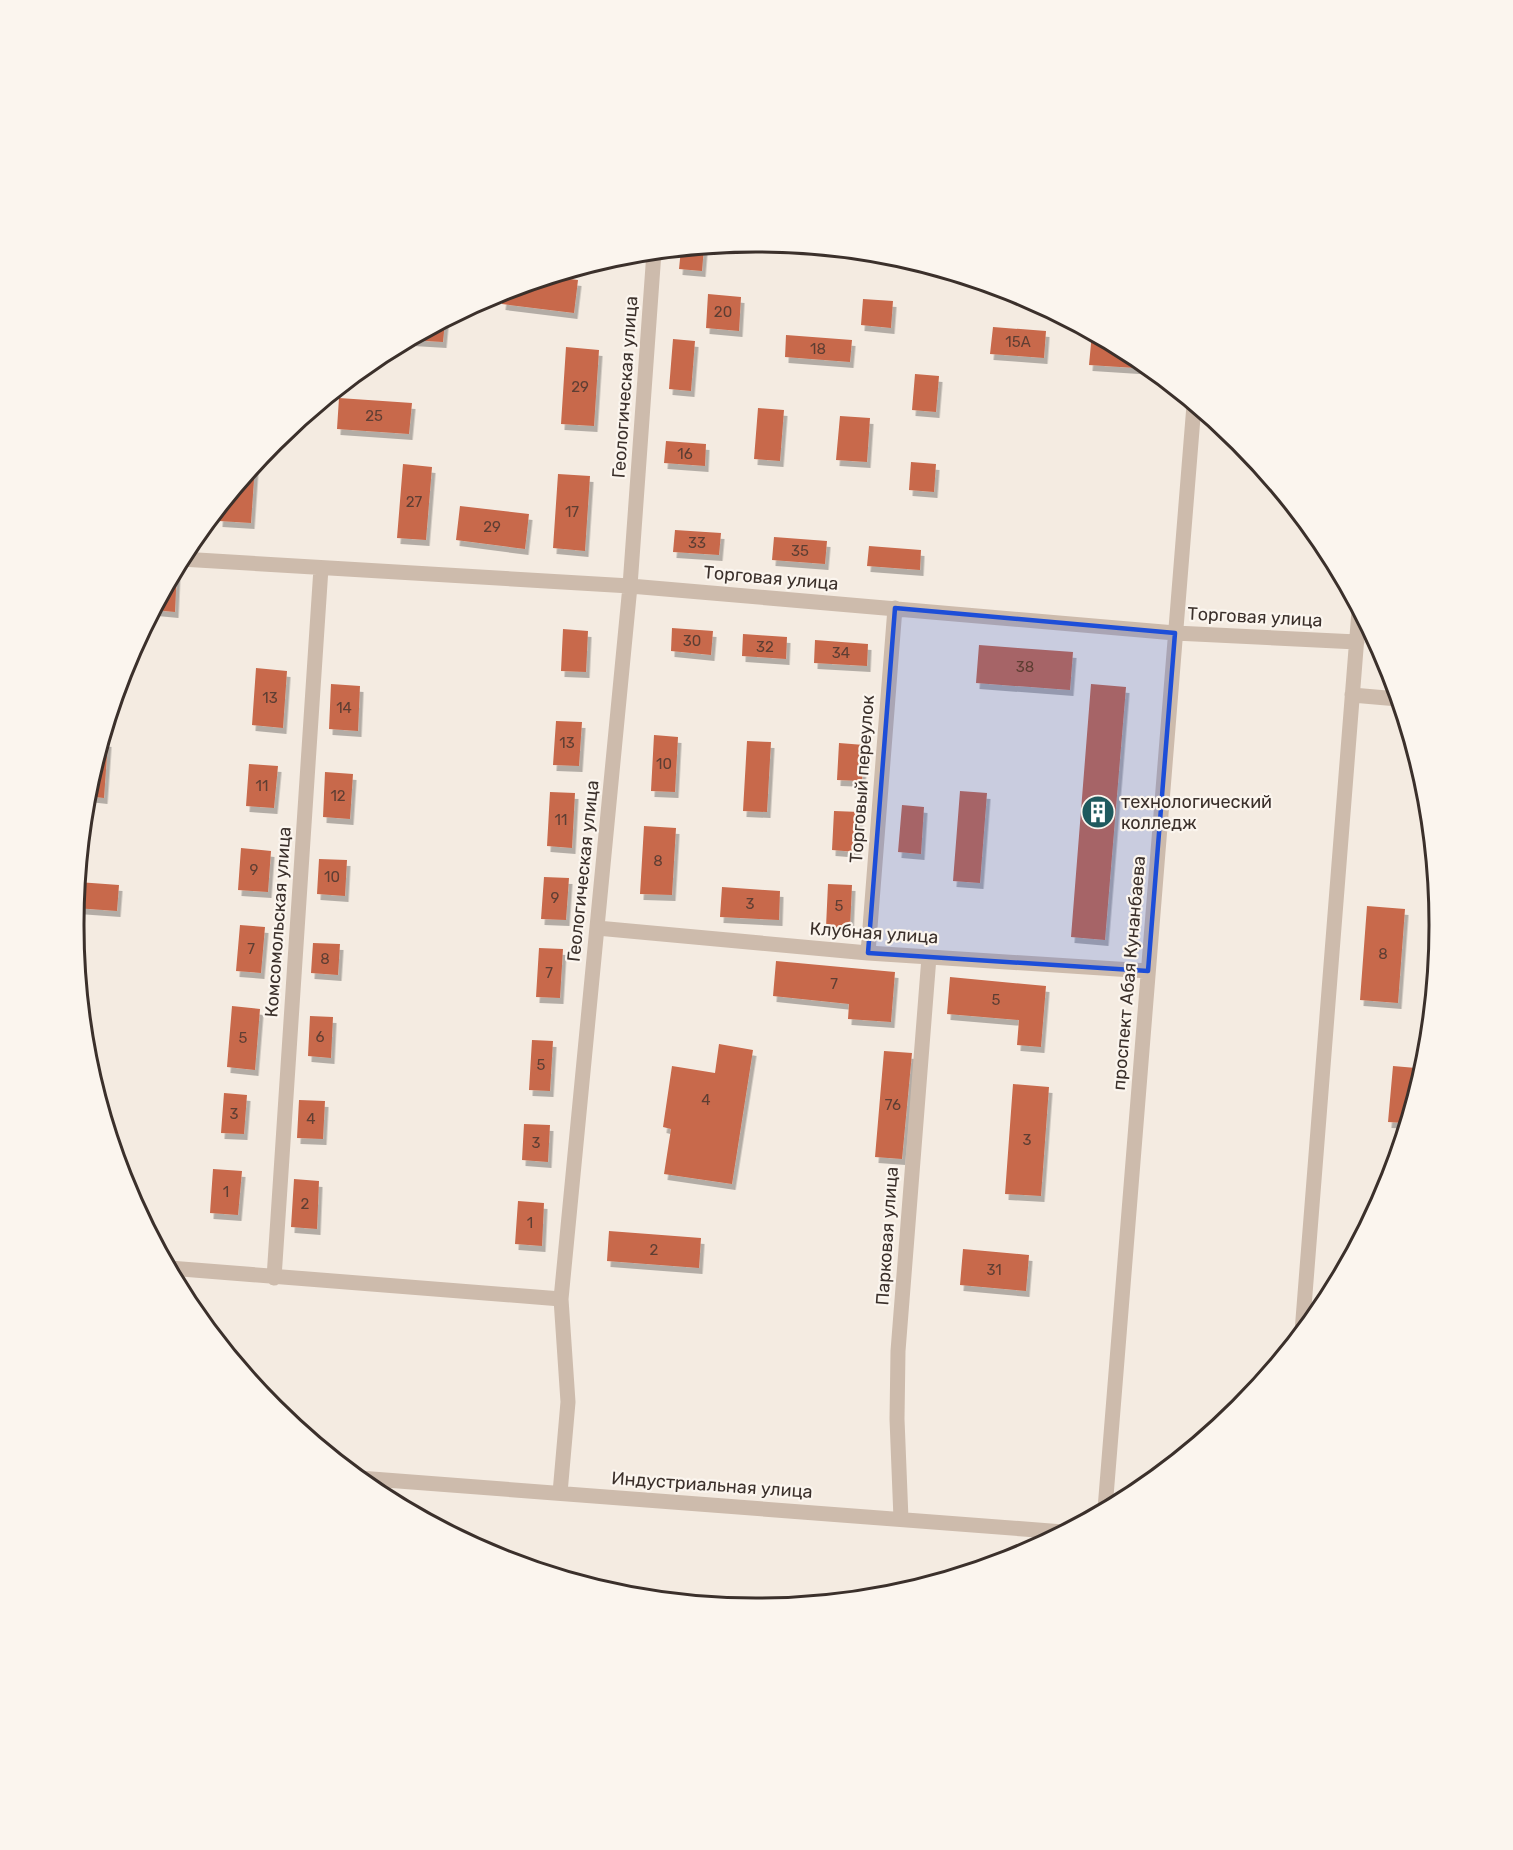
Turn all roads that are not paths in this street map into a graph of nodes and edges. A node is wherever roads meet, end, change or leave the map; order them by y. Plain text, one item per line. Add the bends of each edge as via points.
1 (653, 260) edge
2 (1193, 413) edge
3 (194, 556) edge
4 (321, 568) junction
5 (630, 586) junction
6 (895, 608) junction
7 (1358, 625) edge
8 (1175, 633) junction
9 (1357, 642) junction
10 (1352, 695) junction
11 (1389, 698) edge
12 (597, 928) junction
13 (868, 953) junction
14 (929, 957) junction
15 (1148, 971) junction
16 (179, 1269) edge
17 (274, 1278) junction
18 (561, 1299) junction
19 (1303, 1316) edge
20 (376, 1479) edge
21 (560, 1493) junction
22 (1106, 1499) edge
23 (902, 1519) junction
24 (1048, 1531) edge

1 - 5 street, Геологическая улица
2 - 8 street, проспект Абая Кунанбаева
3 - 4 street, Торговая улица
4 - 5 street, Торговая улица
4 - 17 street, Комсомольская улица
5 - 6 street, Торговая улица
5 - 12 street, Геологическая улица
6 - 8 street, Торговая улица
6 - 13 street, Торговый переулок
7 - 9 street
8 - 9 street, Торговая улица
8 - 15 street, проспект Абая Кунанбаева
9 - 10 street
10 - 11 street
10 - 19 street
12 - 13 street, Клубная улица
12 - 18 street, Геологическая улица
13 - 14 street, Клубная улица
14 - 15 street, Клубная улица
14 - 23 street, Парковая улица via 898,1352
15 - 22 street, проспект Абая Кунанбаева
16 - 17 street
17 - 18 street
18 - 21 street, Геологическая улица via 568,1402
20 - 21 street, Индустриальная улица
21 - 23 street, Индустриальная улица
23 - 24 street, Индустриальная улица

